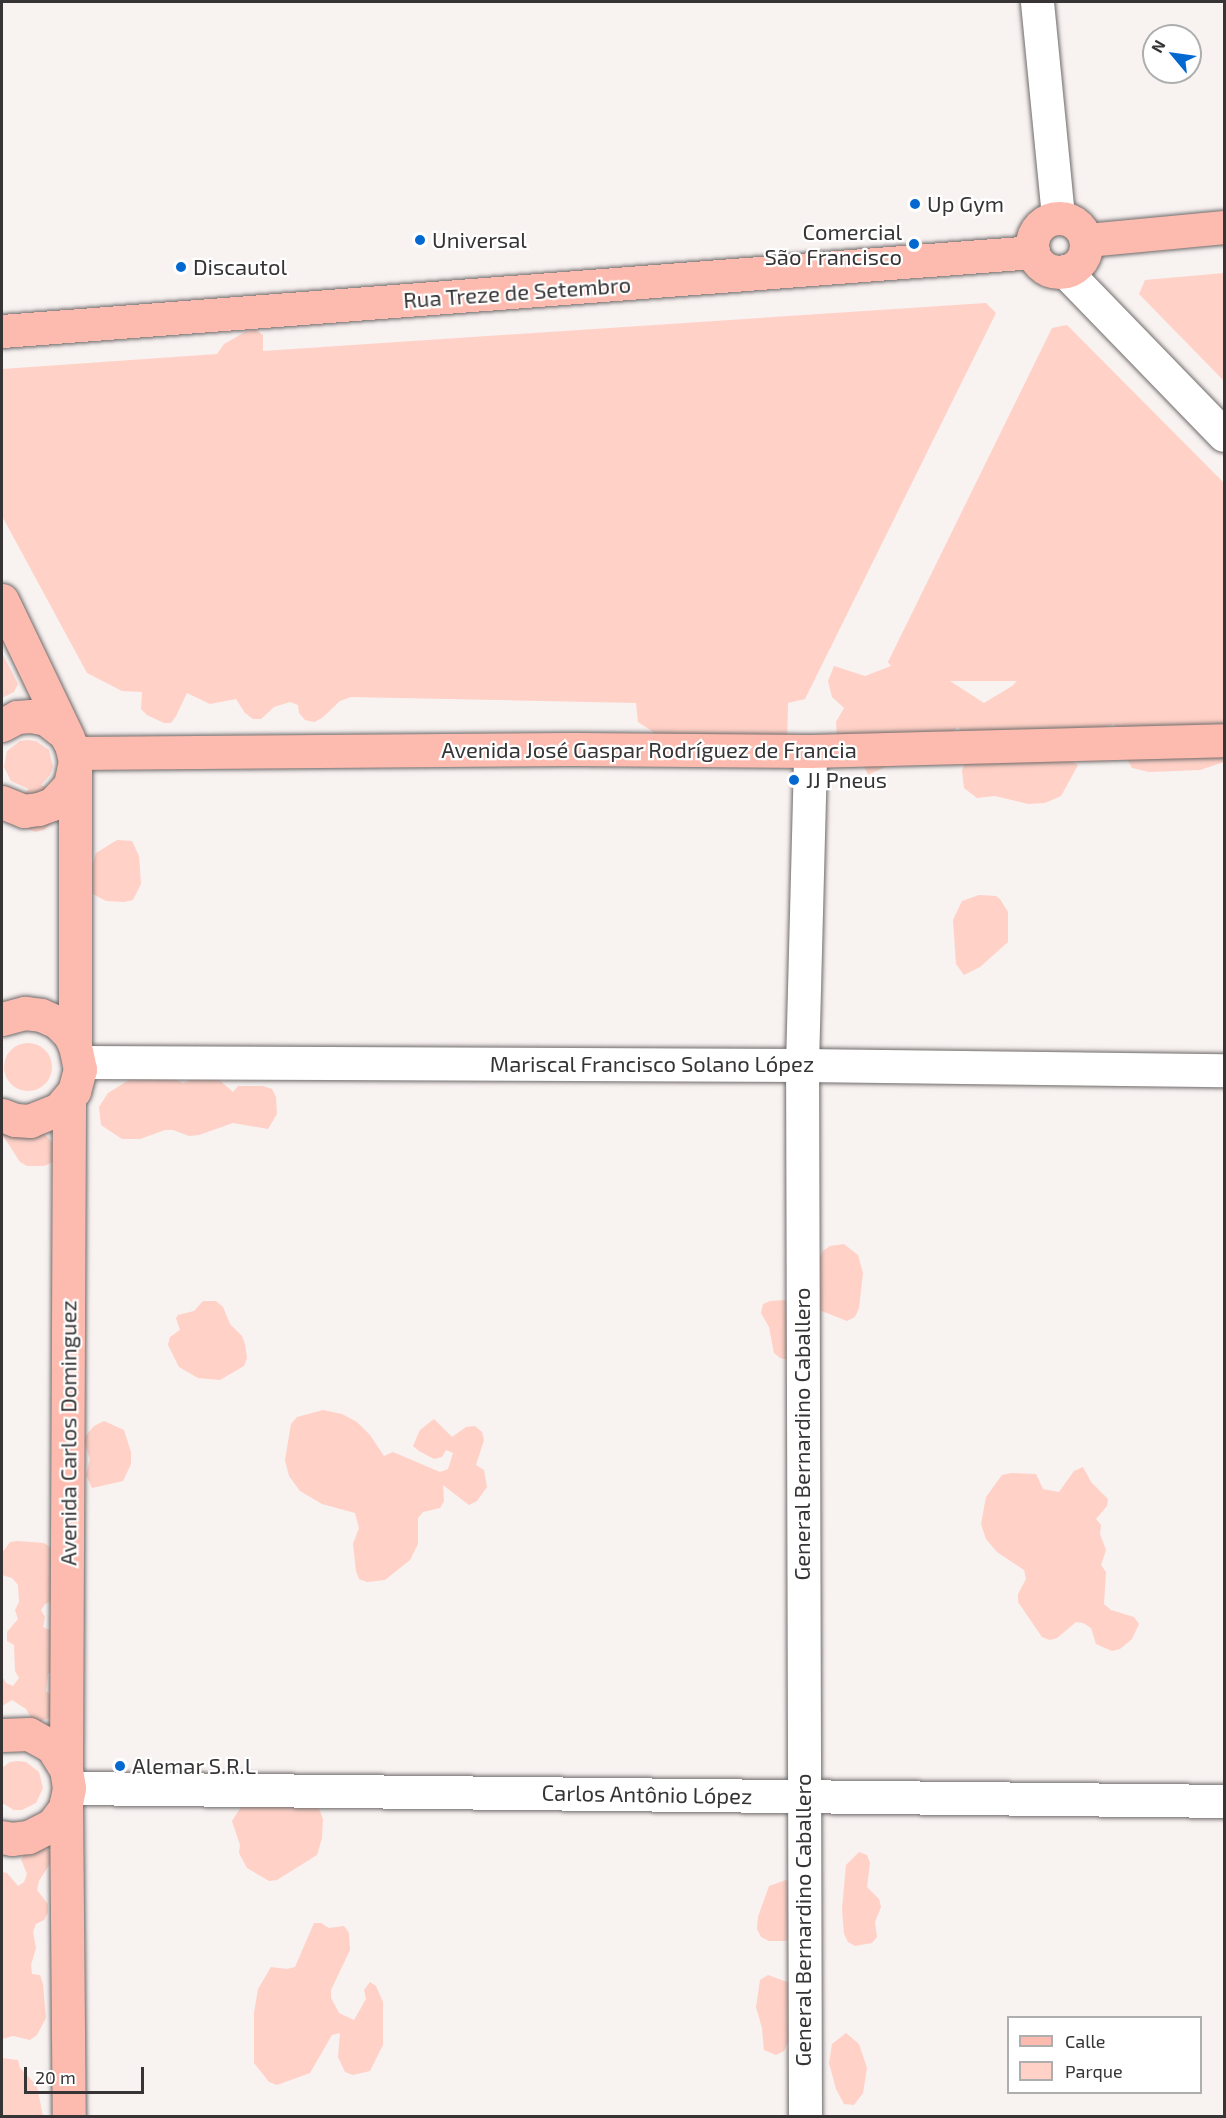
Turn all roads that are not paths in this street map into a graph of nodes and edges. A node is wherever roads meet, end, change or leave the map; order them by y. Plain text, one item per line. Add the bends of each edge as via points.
1 (1037, 2) edge
2 (1058, 218) junction
3 (1224, 227) edge
4 (1087, 240) junction
5 (1033, 252) junction
6 (1065, 272) junction
7 (2, 331) edge
8 (1224, 435) edge
9 (2, 600) edge
10 (2, 725) edge
11 (1224, 740) edge
12 (810, 751) junction
13 (73, 753) junction
14 (2, 802) edge
15 (2, 1019) edge
16 (77, 1054) junction
17 (802, 1065) junction
18 (1224, 1070) edge
19 (69, 1098) junction
20 (2, 1115) edge
21 (2, 1735) edge
22 (67, 1786) junction
23 (802, 1796) junction
24 (1224, 1801) edge
25 (2, 1837) edge
26 (69, 2116) edge
27 (805, 2116) edge

1 - 2 street
2 - 4 main road via 1074,221
2 - 5 main road via 1048,220 1038,229 1033,237
3 - 4 main road
4 - 6 main road via 1084,257
5 - 6 main road via 1042,266
5 - 7 main road, Rua Treze de Setembro
6 - 8 street
9 - 13 main road
10 - 13 main road via 17,717 46,719 57,725
11 - 12 main road, Avenida José Gaspar Rodríguez de Francia
12 - 13 main road, Avenida José Gaspar Rodríguez de Francia
12 - 17 street, General Bernardino Caballero
13 - 14 main road via 70,785 52,804 24,811
13 - 16 main road
15 - 16 main road via 25,1013 57,1022 69,1034
16 - 17 street, Mariscal Francisco Solano López
16 - 19 main road via 77,1085
17 - 18 street, Mariscal Francisco Solano López
17 - 23 street, General Bernardino Caballero
19 - 20 main road via 59,1109 30,1121
19 - 22 main road, Avenida Carlos Dominguez
21 - 22 main road via 21,1733 52,1747
22 - 23 street, Carlos Antônio López
22 - 25 main road via 52,1825 20,1839
22 - 26 main road, Avenida Carlos Dominguez
23 - 24 street, Carlos Antônio López
23 - 27 street, General Bernardino Caballero

